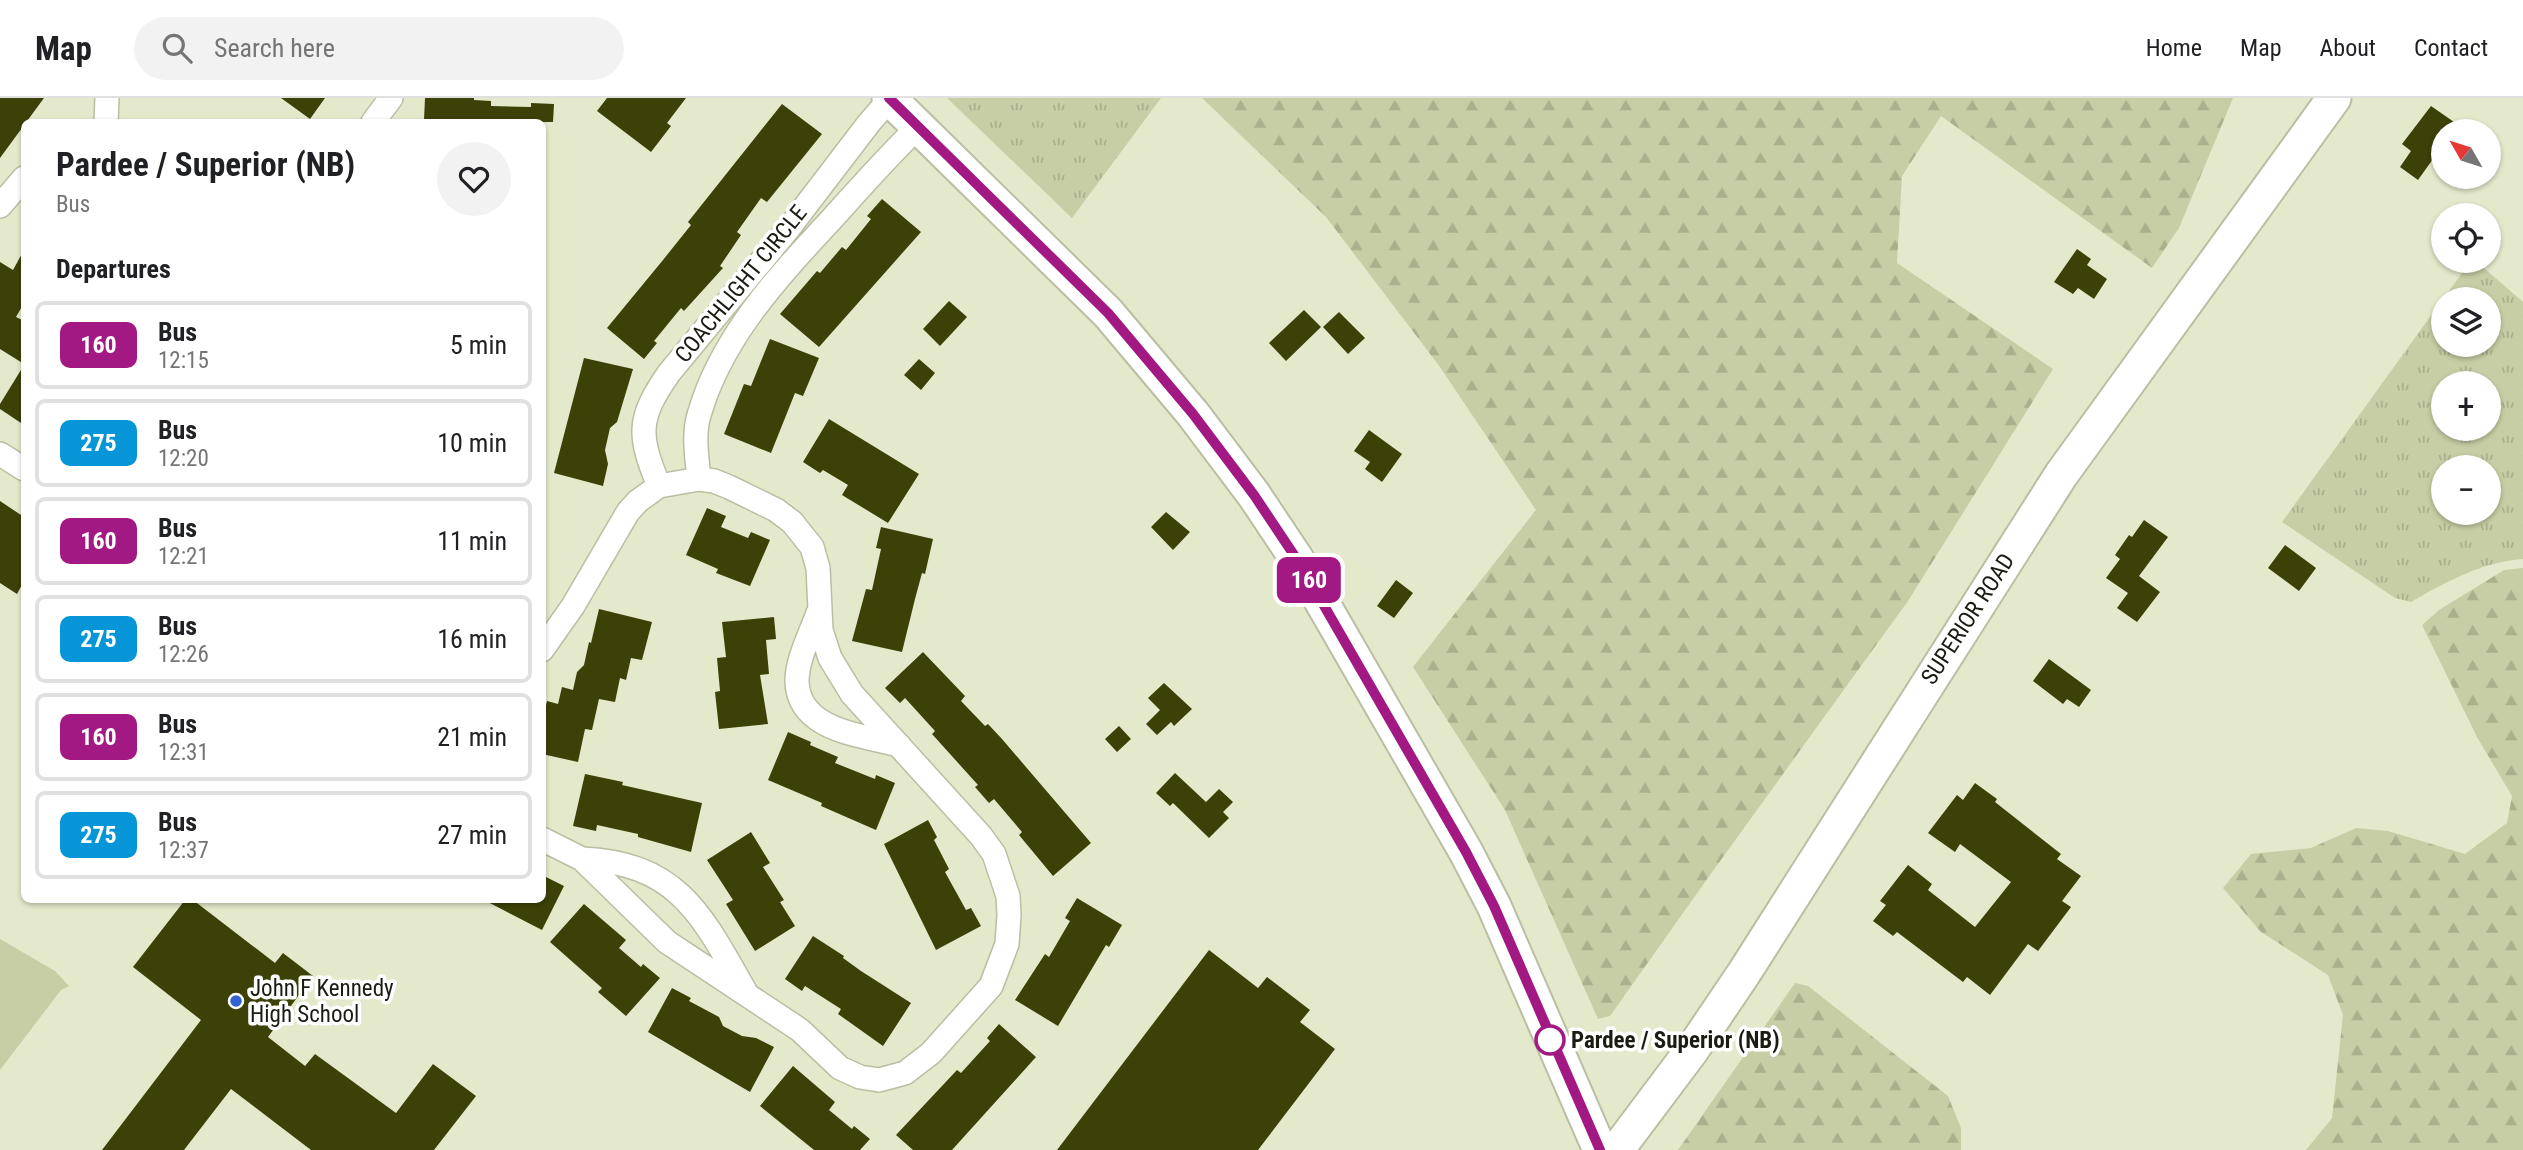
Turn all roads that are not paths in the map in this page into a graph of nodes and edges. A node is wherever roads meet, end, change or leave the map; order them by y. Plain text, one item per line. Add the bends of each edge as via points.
1 (107, 98) edge
2 (391, 98) edge
3 (890, 98) edge
4 (2334, 98) edge
5 (106, 119) edge
6 (375, 119) edge
7 (918, 127) junction
8 (21, 182) edge
9 (0, 206) edge
10 (0, 454) edge
11 (21, 467) edge
12 (699, 479) junction
13 (659, 486) junction
14 (820, 608) junction
15 (546, 644) edge
16 (899, 745) junction
17 (546, 841) edge
18 (582, 859) junction
19 (748, 995) junction
20 (1600, 1150) edge
21 (1617, 1150) edge

1 - 5 street
2 - 6 street
3 - 7 main road
3 - 13 street, COACHLIGHT CIRCLE via 654,394 642,429 645,453
4 - 21 main road, SUPERIOR ROAD via 2061,475 1751,962
7 - 12 street, COACHLIGHT CIRCLE via 802,250 736,334 698,417
7 - 20 main road via 1108,313 1254,495 1300,564 1466,852
8 - 9 street
10 - 11 street
12 - 13 street
12 - 14 street via 729,486 776,510 804,534 818,568
13 - 15 street via 628,512
14 - 16 street via 821,630 839,676
14 - 16 street via 797,679 807,712 830,727
16 - 19 street via 981,836 1001,870 1009,929 991,986 914,1068 879,1080 840,1068 800,1030
17 - 18 street
18 - 19 street via 667,942
18 - 19 street via 629,865 666,883 708,925

